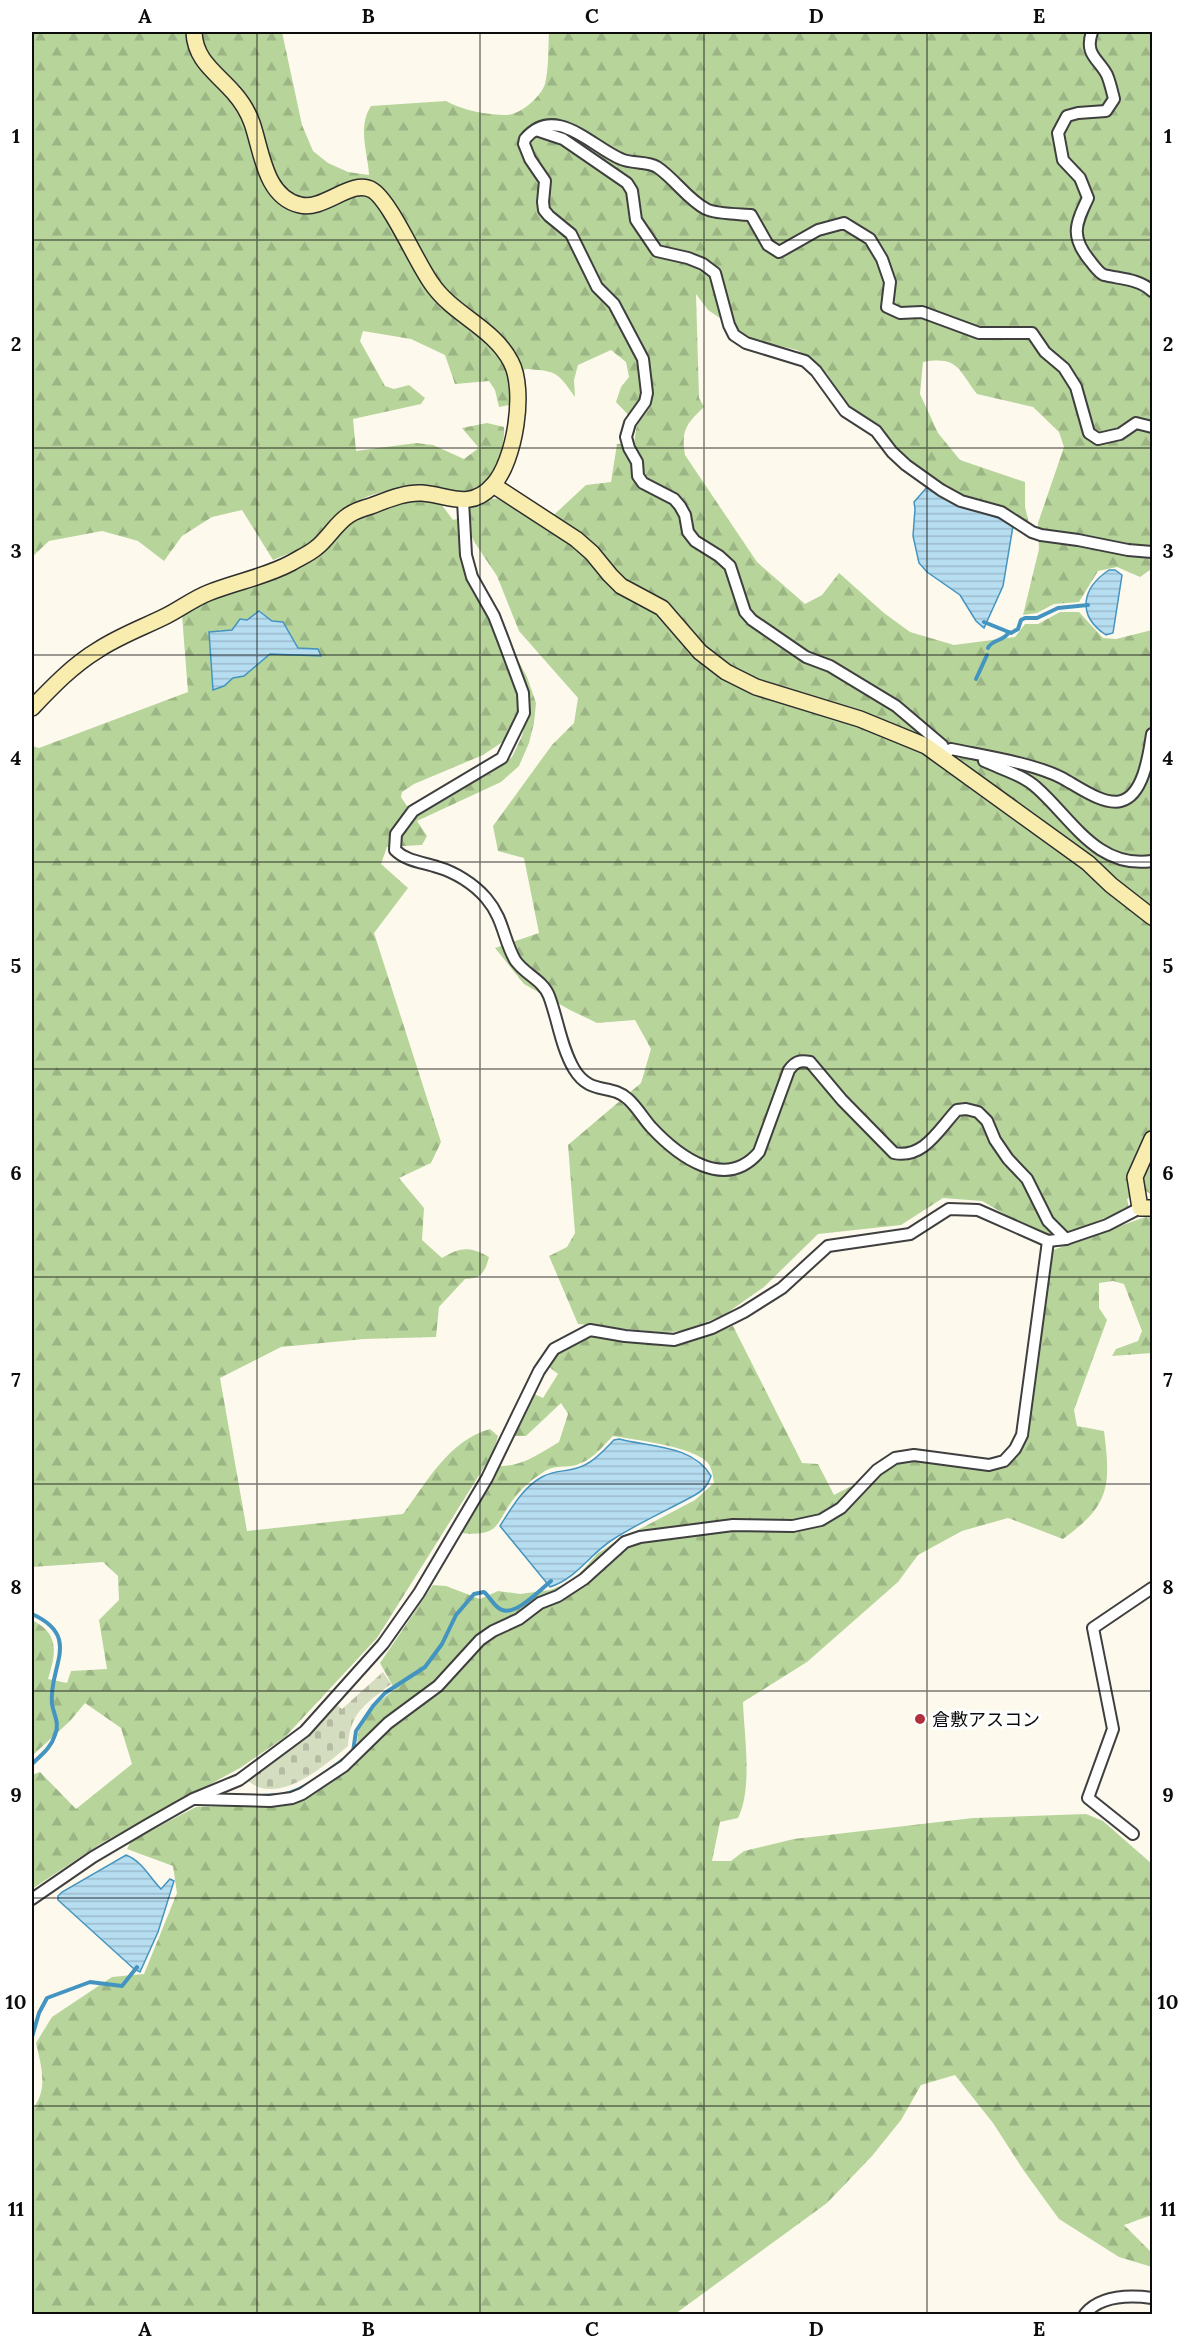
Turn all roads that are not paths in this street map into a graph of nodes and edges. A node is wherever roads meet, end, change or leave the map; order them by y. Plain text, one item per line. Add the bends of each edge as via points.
1 (194, 32) edge
2 (1092, 32) edge
3 (536, 130) junction
4 (1152, 291) edge
5 (1152, 427) edge
6 (493, 485) junction
7 (463, 501) junction
8 (1152, 552) edge
9 (32, 708) edge
10 (1152, 734) edge
11 (944, 755) junction
12 (977, 755) junction
13 (1152, 861) edge
14 (1152, 917) edge
15 (1152, 1139) edge
16 (1146, 1208) edge
17 (1066, 1239) junction
18 (1048, 1241) junction
19 (1152, 1588) edge
20 (193, 1799) junction
21 (1133, 1834) dead end
22 (32, 1899) edge
23 (1152, 2298) edge
24 (1085, 2314) edge

1 - 6 street via 197,51 207,66 244,105 271,182 285,198 300,206 316,207 360,187 372,190 393,216 433,286 505,350 515,369 520,397 515,433
2 - 4 street via 1092,58 1107,74 1114,99 1106,111 1067,116 1058,133 1063,160 1080,178 1088,198 1075,233 1084,254 1101,274 1145,284
3 - 5 street via 554,125 569,128 619,159 656,166 707,210 751,215 768,245 779,252 818,230 844,223 870,239 882,259 890,282 886,307 900,313 922,312 979,333 1032,333 1076,387 1089,433 1098,439 1120,434 1136,423
3 - 8 street via 563,139 627,183 636,220 657,251 688,258 715,273 735,335 746,343 805,361 845,411 876,431 906,465 941,490 961,501 1001,512 1041,535
3 - 11 street via 524,144 545,181 544,210 571,234 597,287 614,304 643,359 647,393 626,437 638,462 638,476 643,483 674,499 695,541 730,566 745,612 752,620 806,657 830,666 896,706 942,745
6 - 7 street
6 - 11 street via 576,539 621,586 662,608 700,652 726,672 756,687 860,719
7 - 9 street via 420,493 397,496 349,515 317,548 287,565 206,594 98,650
7 - 17 street via 466,555 472,577 489,606 524,693 524,713 502,758 413,811 396,834 395,850 402,857 459,876 498,912 515,961 548,994 575,1071 589,1086 616,1091 627,1098 665,1141 691,1161 716,1169 751,1162 759,1152 789,1070 801,1061 810,1062 894,1153 906,1156 918,1151 957,1110 978,1112 1008,1159 1027,1179 1048,1221
10 - 12 street via 1143,776 1133,793 1120,802 1100,798 1044,771
11 - 12 street via 951,749
11 - 14 street via 1088,863
12 - 13 street via 1038,788 1076,831 1097,847 1123,859
15 - 16 street via 1135,1177
16 - 17 street
17 - 18 street
18 - 20 street via 978,1210 949,1209 910,1234 828,1246 782,1288 712,1328 674,1340 590,1330 554,1349 539,1371 487,1478 419,1593 383,1644 305,1731 239,1780
18 - 20 street via 1022,1435 1004,1461 989,1465 914,1455 895,1458 877,1470 841,1508 821,1520 793,1526 734,1525 625,1542 584,1579 480,1640 438,1686 388,1723 344,1766 302,1794 270,1801
19 - 21 street via 1093,1628 1113,1729 1088,1798
20 - 22 street via 93,1857
23 - 24 street via 1109,2299

